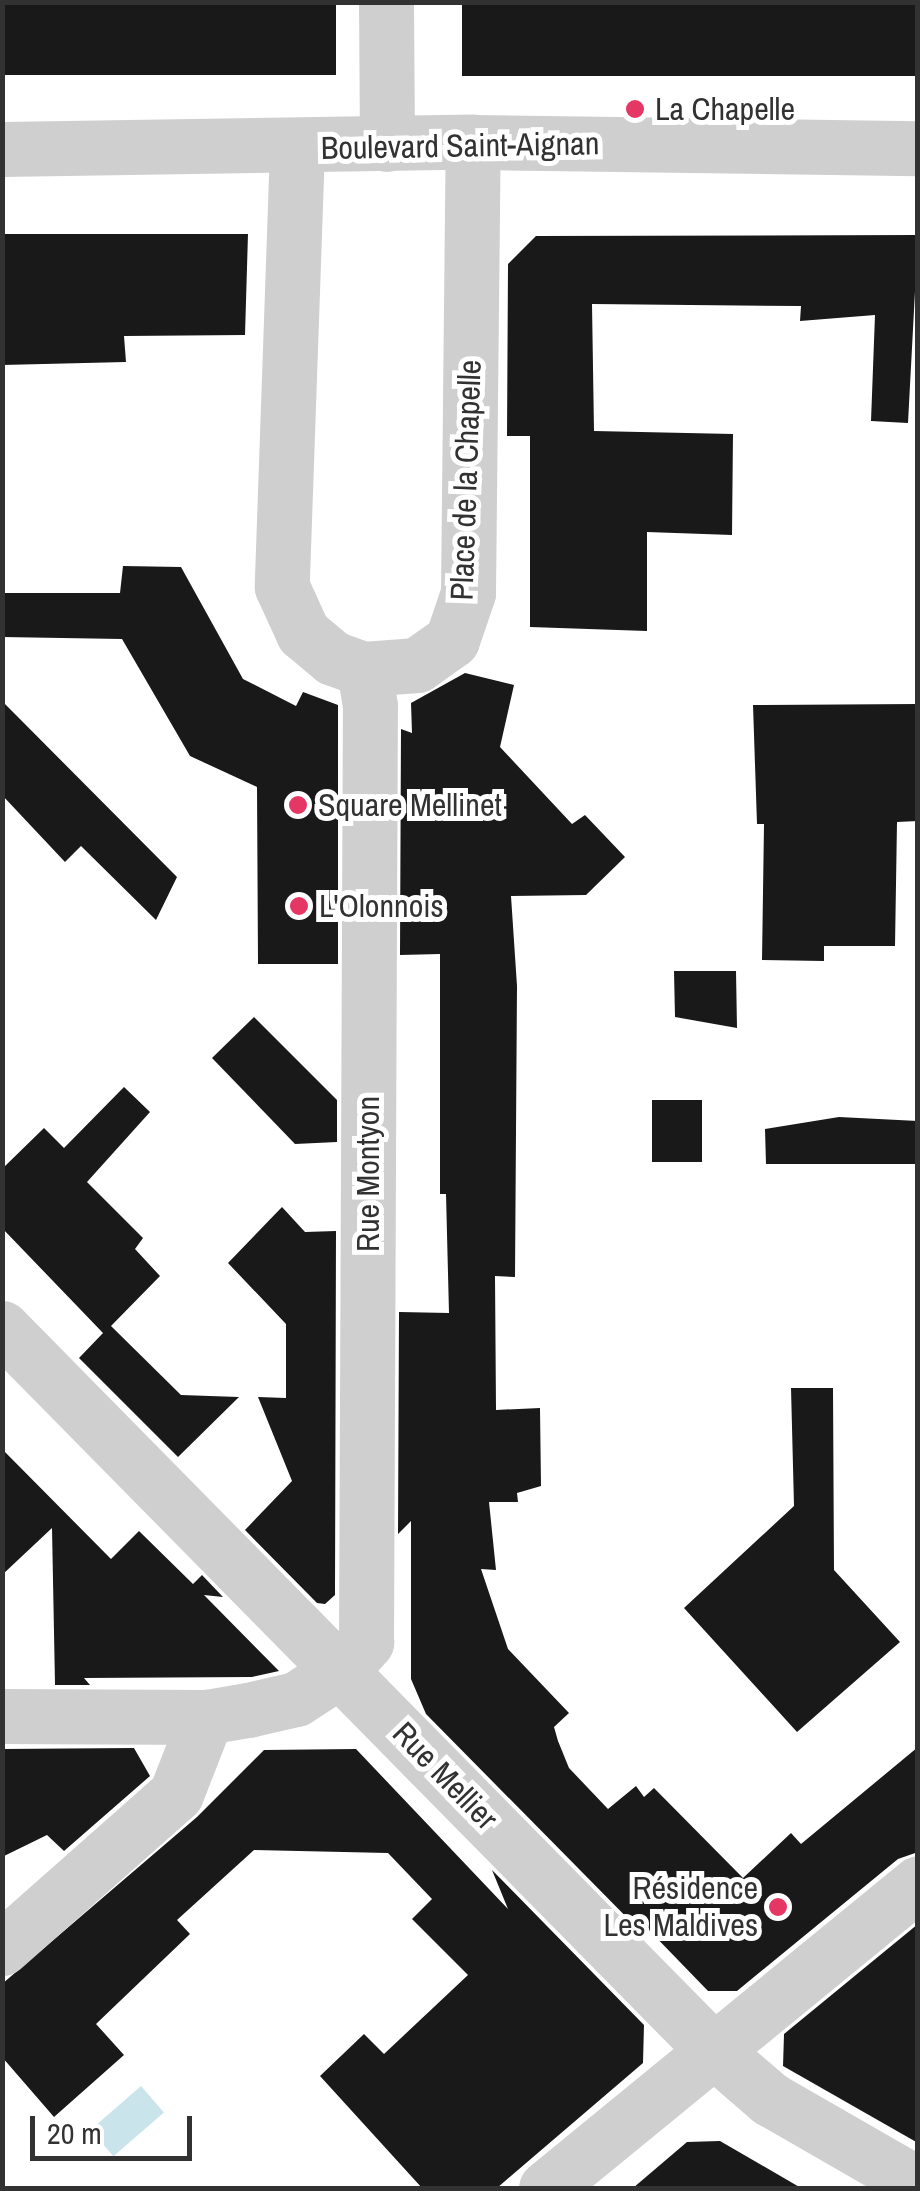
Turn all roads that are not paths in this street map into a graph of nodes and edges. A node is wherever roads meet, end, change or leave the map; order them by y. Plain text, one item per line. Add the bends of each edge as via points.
1 (386, 2) edge
2 (473, 142) junction
3 (387, 144) junction
4 (296, 148) junction
5 (918, 148) edge
6 (2, 150) edge
7 (364, 668) junction
8 (2, 1328) edge
9 (342, 1670) junction
10 (2, 1716) edge
11 (206, 1716) junction
12 (918, 1883) edge
13 (2, 1948) edge
14 (712, 2048) junction
15 (918, 2184) edge
16 (546, 2188) edge

1 - 3 street
2 - 3 street, Boulevard Saint-Aignan
2 - 5 street, Boulevard Saint-Aignan
2 - 7 street, Place de la Chapelle via 468,593 452,640 417,665
3 - 4 street, Boulevard Saint-Aignan
4 - 6 street, Boulevard Saint-Aignan
4 - 7 street, Place de la Chapelle via 282,587 303,633 332,658
7 - 9 street, Rue Montyon via 370,706 366,1642
8 - 9 street, Rue Mellier
9 - 11 street via 296,1699
9 - 14 street, Rue Mellier
10 - 11 street
11 - 13 street via 176,1794
12 - 14 street
14 - 15 street, Rue Mellier via 770,2099
14 - 16 street

